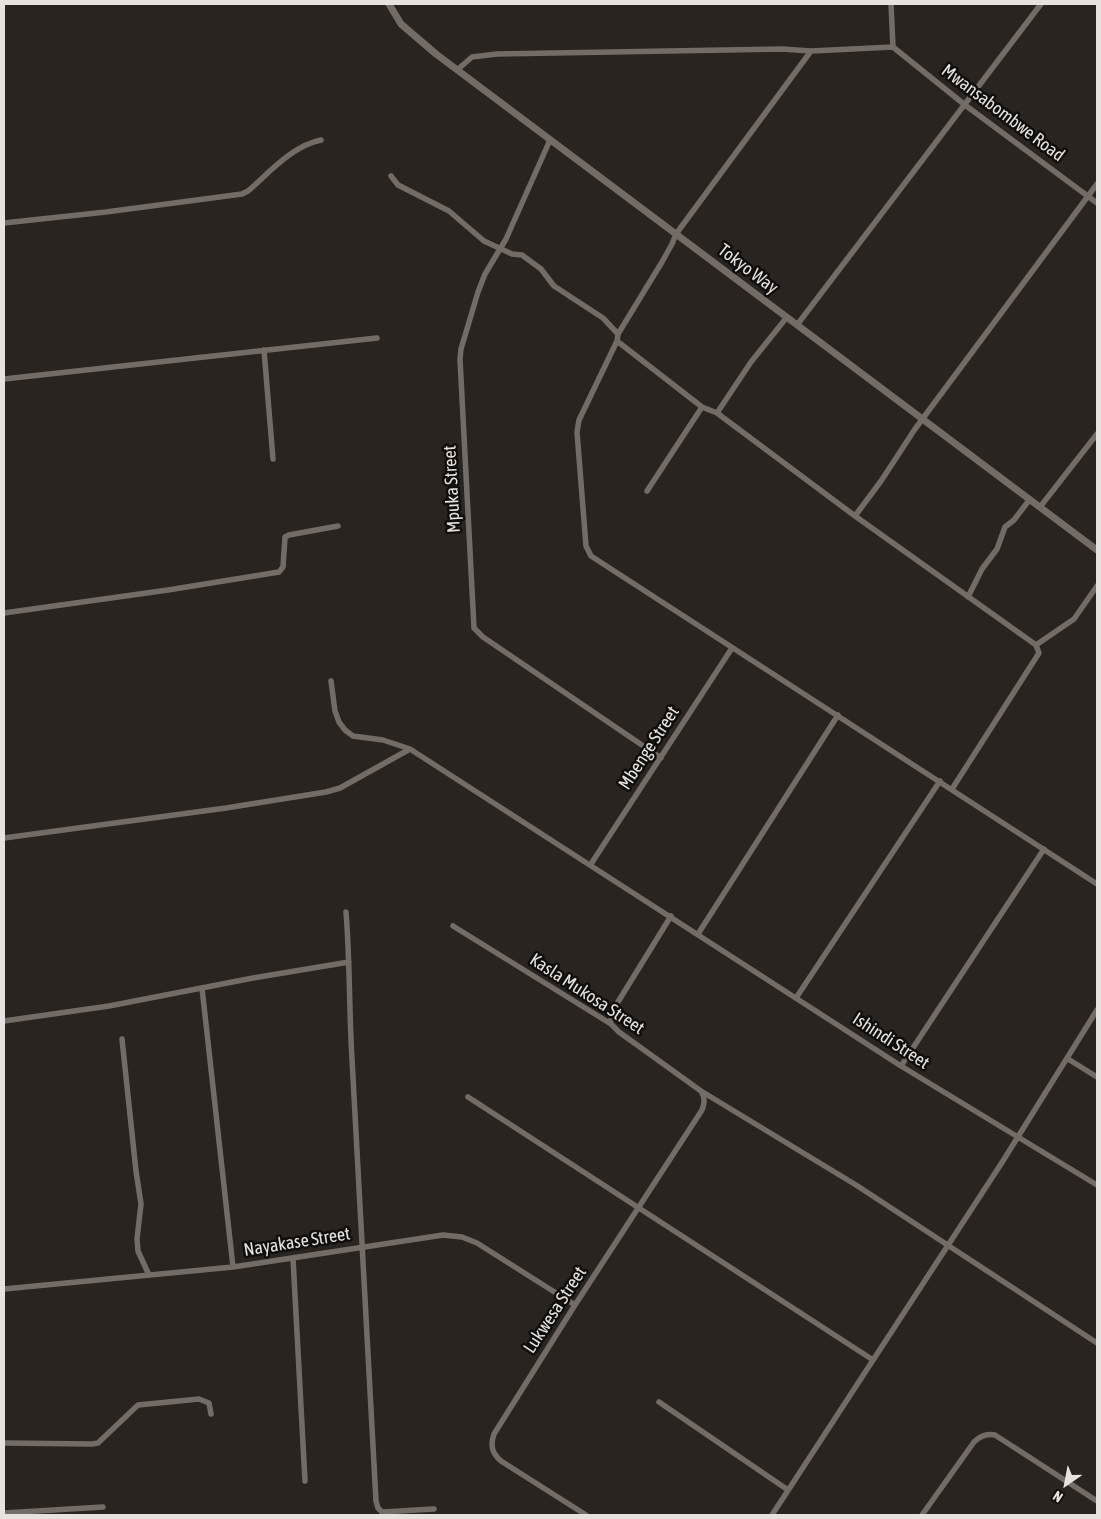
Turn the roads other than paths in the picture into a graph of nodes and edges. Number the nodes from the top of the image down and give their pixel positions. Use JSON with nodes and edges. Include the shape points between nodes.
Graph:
{"nodes":[{"id":1,"x":389,"y":4,"type":"edge"},
{"id":2,"x":891,"y":4,"type":"edge"},
{"id":3,"x":1041,"y":4,"type":"edge"},
{"id":4,"x":893,"y":47,"type":"junction"},
{"id":5,"x":811,"y":51,"type":"junction"},
{"id":6,"x":456,"y":70,"type":"junction"},
{"id":7,"x":965,"y":105,"type":"junction"},
{"id":8,"x":321,"y":140,"type":"dead end"},
{"id":9,"x":550,"y":140,"type":"junction"},
{"id":10,"x":391,"y":176,"type":"dead end"},
{"id":11,"x":1097,"y":184,"type":"edge"},
{"id":12,"x":1088,"y":196,"type":"junction"},
{"id":13,"x":1097,"y":203,"type":"edge"},
{"id":14,"x":4,"y":223,"type":"edge"},
{"id":15,"x":676,"y":234,"type":"junction"},
{"id":16,"x":501,"y":248,"type":"junction"},
{"id":17,"x":787,"y":317,"type":"junction"},
{"id":18,"x":797,"y":325,"type":"junction"},
{"id":19,"x":618,"y":337,"type":"junction"},
{"id":20,"x":377,"y":338,"type":"dead end"},
{"id":21,"x":264,"y":350,"type":"junction"},
{"id":22,"x":4,"y":379,"type":"edge"},
{"id":23,"x":702,"y":407,"type":"junction"},
{"id":24,"x":717,"y":413,"type":"junction"},
{"id":25,"x":923,"y":418,"type":"junction"},
{"id":26,"x":1097,"y":434,"type":"edge"},
{"id":27,"x":272,"y":459,"type":"dead end"},
{"id":28,"x":648,"y":491,"type":"dead end"},
{"id":29,"x":1030,"y":499,"type":"junction"},
{"id":30,"x":1040,"y":507,"type":"junction"},
{"id":31,"x":855,"y":516,"type":"junction"},
{"id":32,"x":338,"y":526,"type":"dead end"},
{"id":33,"x":1097,"y":550,"type":"edge"},
{"id":34,"x":1097,"y":586,"type":"edge"},
{"id":35,"x":968,"y":597,"type":"junction"},
{"id":36,"x":4,"y":613,"type":"edge"},
{"id":37,"x":1036,"y":645,"type":"junction"},
{"id":38,"x":732,"y":648,"type":"junction"},
{"id":39,"x":331,"y":681,"type":"dead end"},
{"id":40,"x":838,"y":715,"type":"junction"},
{"id":41,"x":410,"y":749,"type":"junction"},
{"id":42,"x":661,"y":758,"type":"junction"},
{"id":43,"x":940,"y":781,"type":"junction"},
{"id":44,"x":952,"y":789,"type":"junction"},
{"id":45,"x":4,"y":838,"type":"edge"},
{"id":46,"x":1044,"y":849,"type":"junction"},
{"id":47,"x":591,"y":864,"type":"junction"},
{"id":48,"x":1097,"y":884,"type":"edge"},
{"id":49,"x":346,"y":912,"type":"dead end"},
{"id":50,"x":671,"y":916,"type":"junction"},
{"id":51,"x":453,"y":926,"type":"dead end"},
{"id":52,"x":698,"y":934,"type":"junction"},
{"id":53,"x":349,"y":962,"type":"junction"},
{"id":54,"x":202,"y":988,"type":"junction"},
{"id":55,"x":796,"y":998,"type":"junction"},
{"id":56,"x":1097,"y":1010,"type":"edge"},
{"id":57,"x":4,"y":1021,"type":"edge"},
{"id":58,"x":611,"y":1024,"type":"junction"},
{"id":59,"x":122,"y":1039,"type":"dead end"},
{"id":60,"x":1068,"y":1059,"type":"junction"},
{"id":61,"x":901,"y":1066,"type":"junction"},
{"id":62,"x":1097,"y":1077,"type":"edge"},
{"id":63,"x":701,"y":1091,"type":"junction"},
{"id":64,"x":468,"y":1097,"type":"dead end"},
{"id":65,"x":1018,"y":1137,"type":"junction"},
{"id":66,"x":1097,"y":1185,"type":"edge"},
{"id":67,"x":639,"y":1208,"type":"junction"},
{"id":68,"x":947,"y":1246,"type":"junction"},
{"id":69,"x":362,"y":1247,"type":"junction"},
{"id":70,"x":293,"y":1258,"type":"junction"},
{"id":71,"x":234,"y":1267,"type":"junction"},
{"id":72,"x":149,"y":1275,"type":"junction"},
{"id":73,"x":4,"y":1289,"type":"edge"},
{"id":74,"x":575,"y":1305,"type":"junction"},
{"id":75,"x":1097,"y":1343,"type":"edge"},
{"id":76,"x":873,"y":1360,"type":"junction"},
{"id":77,"x":658,"y":1402,"type":"dead end"},
{"id":78,"x":211,"y":1414,"type":"dead end"},
{"id":79,"x":4,"y":1442,"type":"edge"},
{"id":80,"x":305,"y":1481,"type":"dead end"},
{"id":81,"x":788,"y":1490,"type":"junction"},
{"id":82,"x":1097,"y":1500,"type":"edge"},
{"id":83,"x":103,"y":1507,"type":"dead end"},
{"id":84,"x":434,"y":1509,"type":"dead end"},
{"id":85,"x":4,"y":1514,"type":"edge"},
{"id":86,"x":586,"y":1515,"type":"edge"},
{"id":87,"x":772,"y":1515,"type":"edge"},
{"id":88,"x":922,"y":1515,"type":"edge"}],
"edges":[{"from":1,"to":6,"type":"street","name":"Tokyo Way","via":[[401,24]]},
{"from":2,"to":4,"type":"street"},
{"from":3,"to":7,"type":"street"},
{"from":4,"to":5,"type":"street"},
{"from":4,"to":7,"type":"street","name":"Mwansabombwe Road"},
{"from":5,"to":6,"type":"street","via":[[497,54],[472,57]]},
{"from":5,"to":15,"type":"street"},
{"from":6,"to":9,"type":"street","name":"Tokyo Way"},
{"from":7,"to":12,"type":"street","name":"Mwansabombwe Road"},
{"from":7,"to":18,"type":"street"},
{"from":8,"to":14,"type":"street","via":[[292,152],[242,194]]},
{"from":9,"to":15,"type":"street","name":"Tokyo Way"},
{"from":9,"to":16,"type":"street","name":"Mpuka Street"},
{"from":10,"to":16,"type":"street","via":[[398,184],[450,211],[478,237]]},
{"from":11,"to":12,"type":"street"},
{"from":12,"to":13,"type":"street","name":"Mwansabombwe Road"},
{"from":12,"to":25,"type":"street"},
{"from":15,"to":17,"type":"street","name":"Tokyo Way"},
{"from":15,"to":19,"type":"street"},
{"from":16,"to":19,"type":"street","via":[[522,255],[541,269],[554,286],[603,318]]},
{"from":16,"to":42,"type":"street","name":"Mpuka Street","via":[[478,292],[460,359],[474,628]]},
{"from":17,"to":18,"type":"street","name":"Tokyo Way"},
{"from":17,"to":24,"type":"street","via":[[751,362]]},
{"from":18,"to":25,"type":"street","name":"Tokyo Way"},
{"from":19,"to":23,"type":"street"},
{"from":19,"to":38,"type":"street","via":[[578,426],[587,550],[591,556]]},
{"from":20,"to":21,"type":"street"},
{"from":21,"to":22,"type":"street"},
{"from":21,"to":27,"type":"street"},
{"from":23,"to":24,"type":"street"},
{"from":23,"to":28,"type":"street"},
{"from":24,"to":31,"type":"street"},
{"from":25,"to":29,"type":"street","name":"Tokyo Way"},
{"from":25,"to":31,"type":"street"},
{"from":26,"to":30,"type":"street"},
{"from":29,"to":30,"type":"street","name":"Tokyo Way"},
{"from":29,"to":35,"type":"street","via":[[1005,527],[997,549]]},
{"from":30,"to":33,"type":"street","name":"Tokyo Way"},
{"from":31,"to":35,"type":"street"},
{"from":32,"to":36,"type":"street","via":[[285,537],[283,567],[279,572]]},
{"from":34,"to":37,"type":"street","via":[[1074,619]]},
{"from":35,"to":37,"type":"street"},
{"from":37,"to":44,"type":"street","via":[[1039,653]]},
{"from":38,"to":40,"type":"street"},
{"from":38,"to":42,"type":"street","name":"Mbenge Street"},
{"from":39,"to":41,"type":"street","name":"Ishindi Street","via":[[335,712],[344,730],[353,736],[382,740]]},
{"from":40,"to":43,"type":"street"},
{"from":40,"to":52,"type":"street"},
{"from":41,"to":45,"type":"street","via":[[340,788],[326,792]]},
{"from":41,"to":47,"type":"street","name":"Ishindi Street"},
{"from":42,"to":47,"type":"street","name":"Mbenge Street"},
{"from":43,"to":44,"type":"street"},
{"from":43,"to":55,"type":"street"},
{"from":44,"to":46,"type":"street"},
{"from":46,"to":48,"type":"street"},
{"from":46,"to":61,"type":"street"},
{"from":47,"to":50,"type":"street","name":"Ishindi Street"},
{"from":49,"to":53,"type":"street"},
{"from":50,"to":52,"type":"street","name":"Ishindi Street"},
{"from":50,"to":58,"type":"street","via":[[613,1010]]},
{"from":51,"to":58,"type":"street","name":"Kasla Mukosa Street"},
{"from":52,"to":55,"type":"street","name":"Ishindi Street"},
{"from":53,"to":54,"type":"street"},
{"from":53,"to":69,"type":"street"},
{"from":54,"to":57,"type":"street"},
{"from":54,"to":71,"type":"street"},
{"from":55,"to":61,"type":"street","name":"Ishindi Street"},
{"from":56,"to":60,"type":"street"},
{"from":58,"to":63,"type":"street","name":"Kasla Mukosa Street"},
{"from":59,"to":72,"type":"street","via":[[141,1204],[138,1251]]},
{"from":60,"to":62,"type":"street"},
{"from":60,"to":65,"type":"street"},
{"from":61,"to":65,"type":"street","name":"Ishindi Street"},
{"from":63,"to":67,"type":"street","name":"Lukwesa Street","via":[[705,1102],[702,1110]]},
{"from":63,"to":68,"type":"street","name":"Kasla Mukosa Street","via":[[856,1184]]},
{"from":64,"to":67,"type":"street"},
{"from":65,"to":66,"type":"street","name":"Ishindi Street"},
{"from":65,"to":68,"type":"street"},
{"from":67,"to":74,"type":"street","name":"Lukwesa Street"},
{"from":67,"to":76,"type":"street"},
{"from":68,"to":75,"type":"street","name":"Kasla Mukosa Street"},
{"from":68,"to":76,"type":"street"},
{"from":69,"to":70,"type":"street","name":"Nayakase Street"},
{"from":69,"to":74,"type":"street","name":"Nayakase Street","via":[[443,1236],[469,1239]]},
{"from":69,"to":84,"type":"street","via":[[376,1501],[382,1512]]},
{"from":70,"to":71,"type":"street","name":"Nayakase Street"},
{"from":70,"to":80,"type":"street"},
{"from":71,"to":72,"type":"street","name":"Nayakase Street"},
{"from":72,"to":73,"type":"street","name":"Nayakase Street"},
{"from":74,"to":86,"type":"street","name":"Lukwesa Street","via":[[491,1442],[496,1457],[501,1461]]},
{"from":76,"to":81,"type":"street"},
{"from":77,"to":81,"type":"street"},
{"from":78,"to":79,"type":"street","via":[[209,1403],[200,1399],[144,1404],[134,1408],[98,1443]]},
{"from":81,"to":87,"type":"street"},
{"from":82,"to":88,"type":"street","via":[[990,1434],[974,1442]]},
{"from":83,"to":85,"type":"street"}]}
